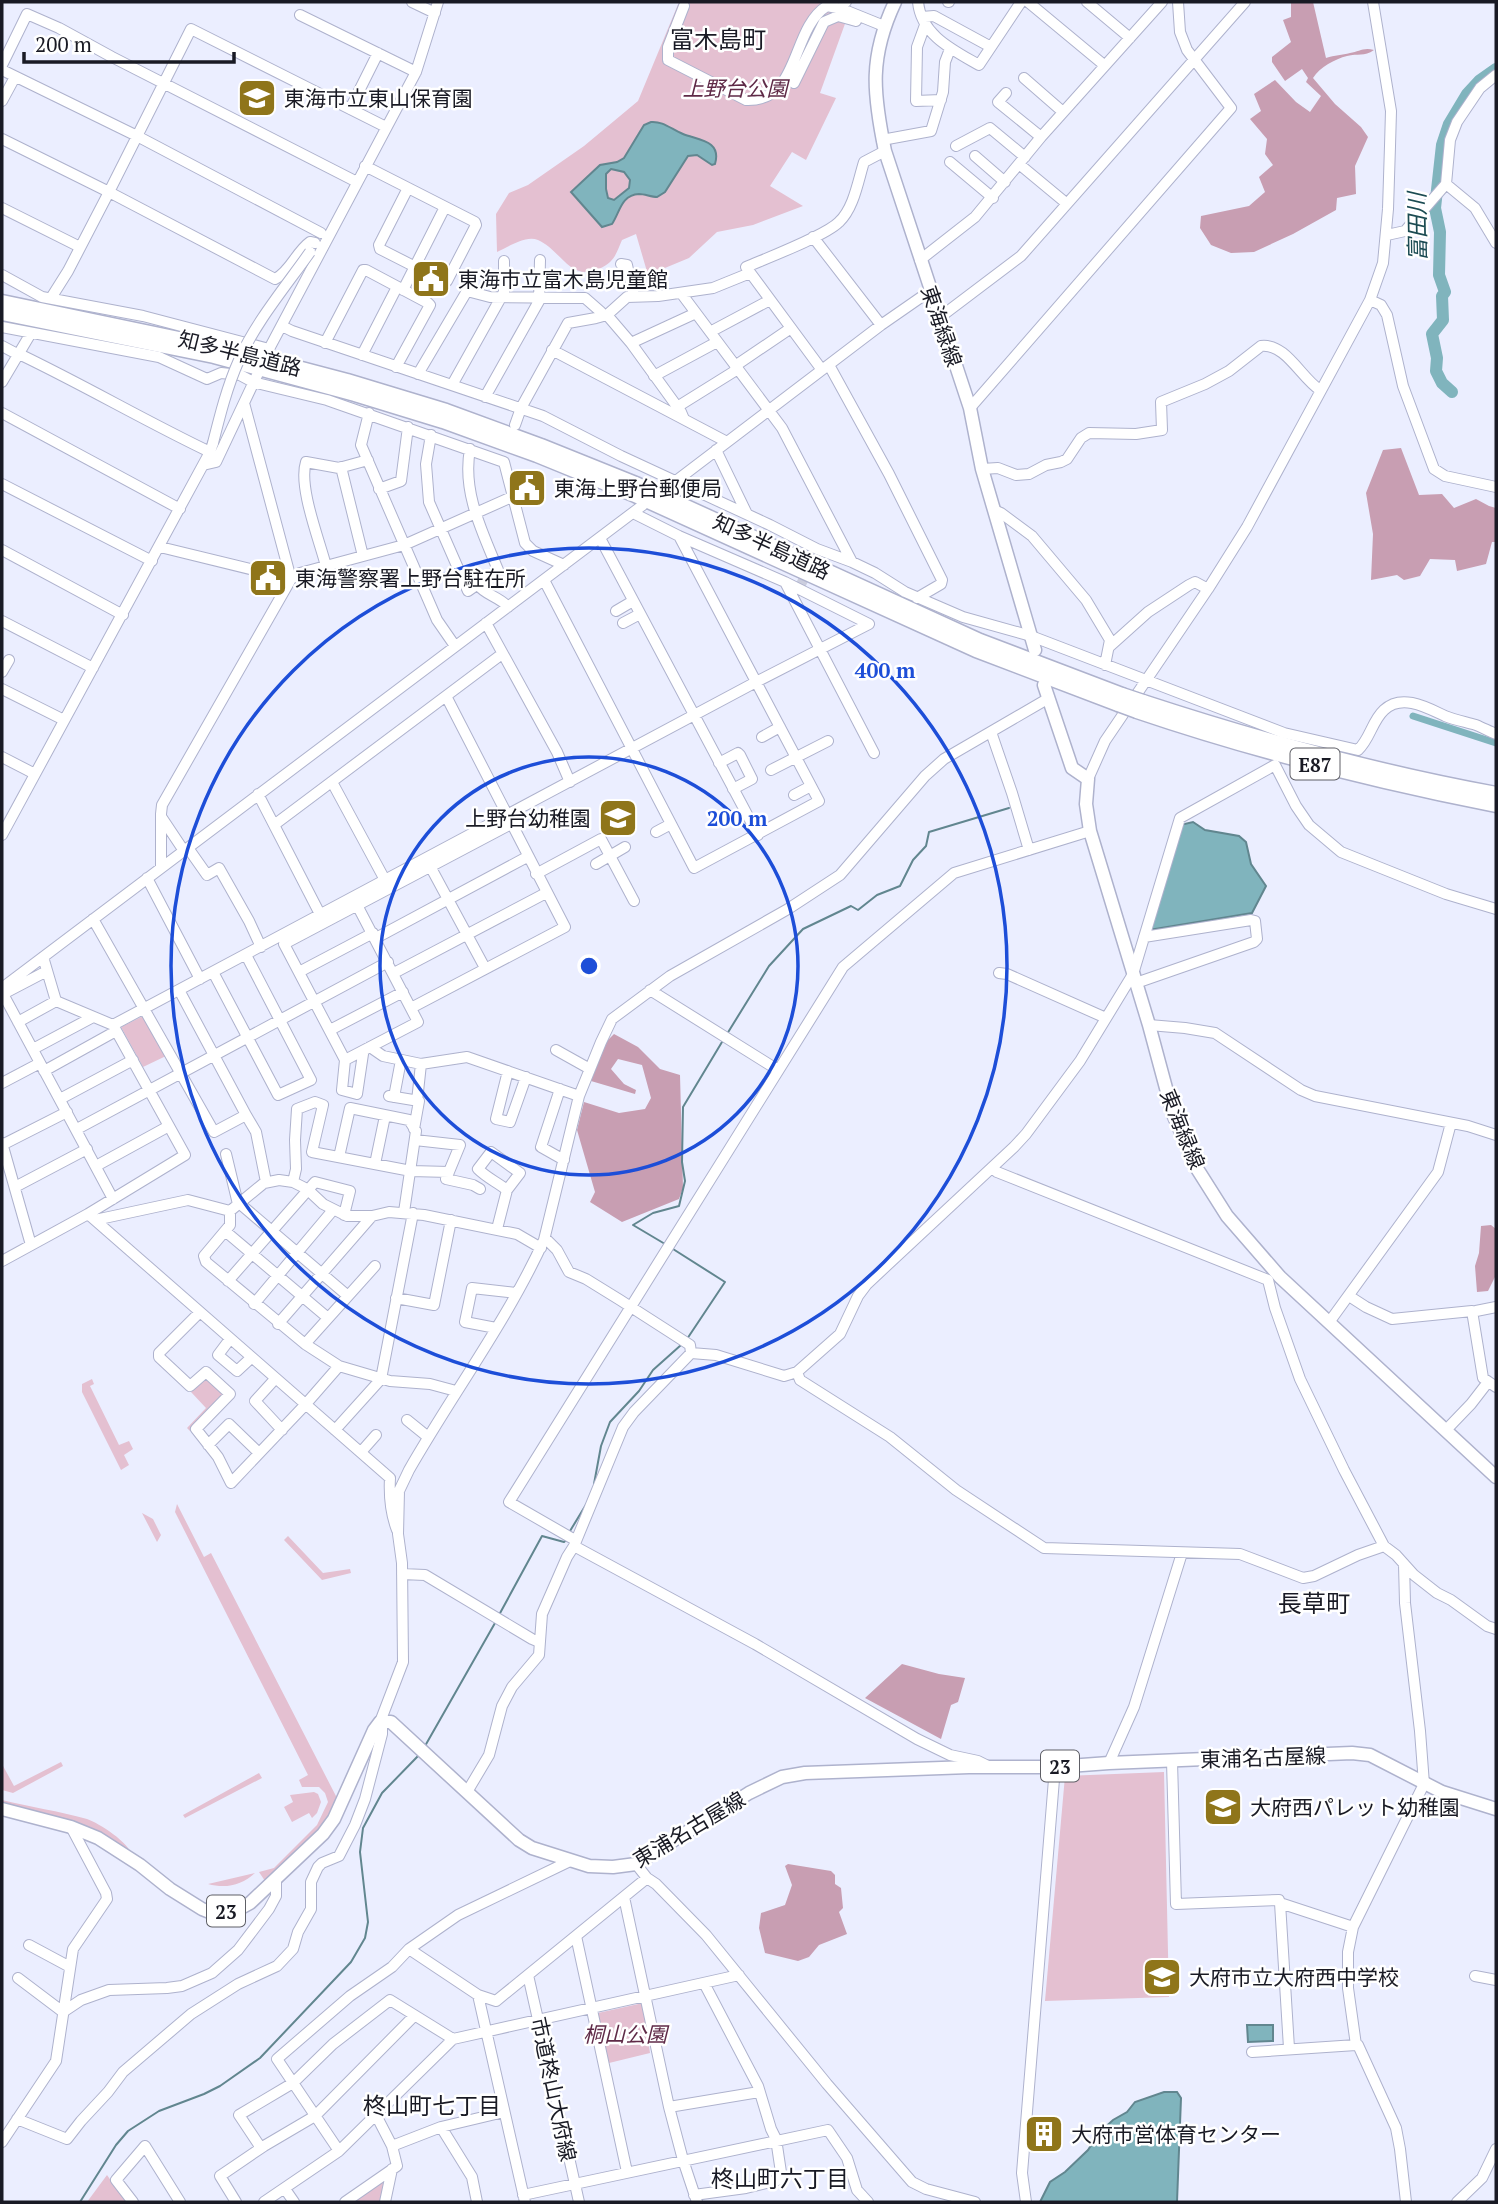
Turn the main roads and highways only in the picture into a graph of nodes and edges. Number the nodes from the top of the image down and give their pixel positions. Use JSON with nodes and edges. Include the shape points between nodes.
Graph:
{"nodes":[{"id":1,"x":895,"y":2,"type":"edge"},
{"id":2,"x":2,"y":302,"type":"edge"},
{"id":3,"x":2,"y":313,"type":"edge"},
{"id":4,"x":1035,"y":650,"type":"dead end"},
{"id":5,"x":1044,"y":685,"type":"dead end"},
{"id":6,"x":1120,"y":700,"type":"junction"},
{"id":7,"x":1140,"y":706,"type":"junction"},
{"id":8,"x":1496,"y":794,"type":"edge"},
{"id":9,"x":1496,"y":805,"type":"edge"},
{"id":10,"x":1496,"y":1477,"type":"edge"},
{"id":11,"x":2,"y":1809,"type":"edge"},
{"id":12,"x":1496,"y":1809,"type":"edge"}],
"edges":[{"from":1,"to":4,"type":"main road","name":"東海緑線","via":[[875,64],[877,119],[970,408],[982,469]]},
{"from":2,"to":6,"type":"highway","name":"知多半島道路","number":"E87","via":[[222,348],[446,411],[638,485]]},
{"from":3,"to":6,"type":"highway","name":"知多半島道路","number":"E87","via":[[235,362],[455,425],[635,495],[976,650]]},
{"from":5,"to":10,"type":"main road","name":"東海緑線","via":[[1072,768],[1088,779],[1090,831],[1173,1114],[1196,1167],[1273,1276],[1330,1321]]},
{"from":6,"to":7,"type":"highway","name":"知多半島道路","number":"E87","bridge":true},
{"from":7,"to":8,"type":"highway","name":"知多半島道路","number":"E87","via":[[1395,774]]},
{"from":7,"to":9,"type":"highway","name":"知多半島道路","number":"E87","via":[[1296,759]]},
{"from":11,"to":12,"type":"main road","name":"東浦名古屋線","number":"23","via":[[98,1838],[212,1913],[250,1903],[323,1834],[379,1723],[391,1722],[519,1840],[589,1866],[636,1864],[749,1793],[782,1777],[805,1773],[1352,1754],[1370,1755],[1423,1784]]}]}
